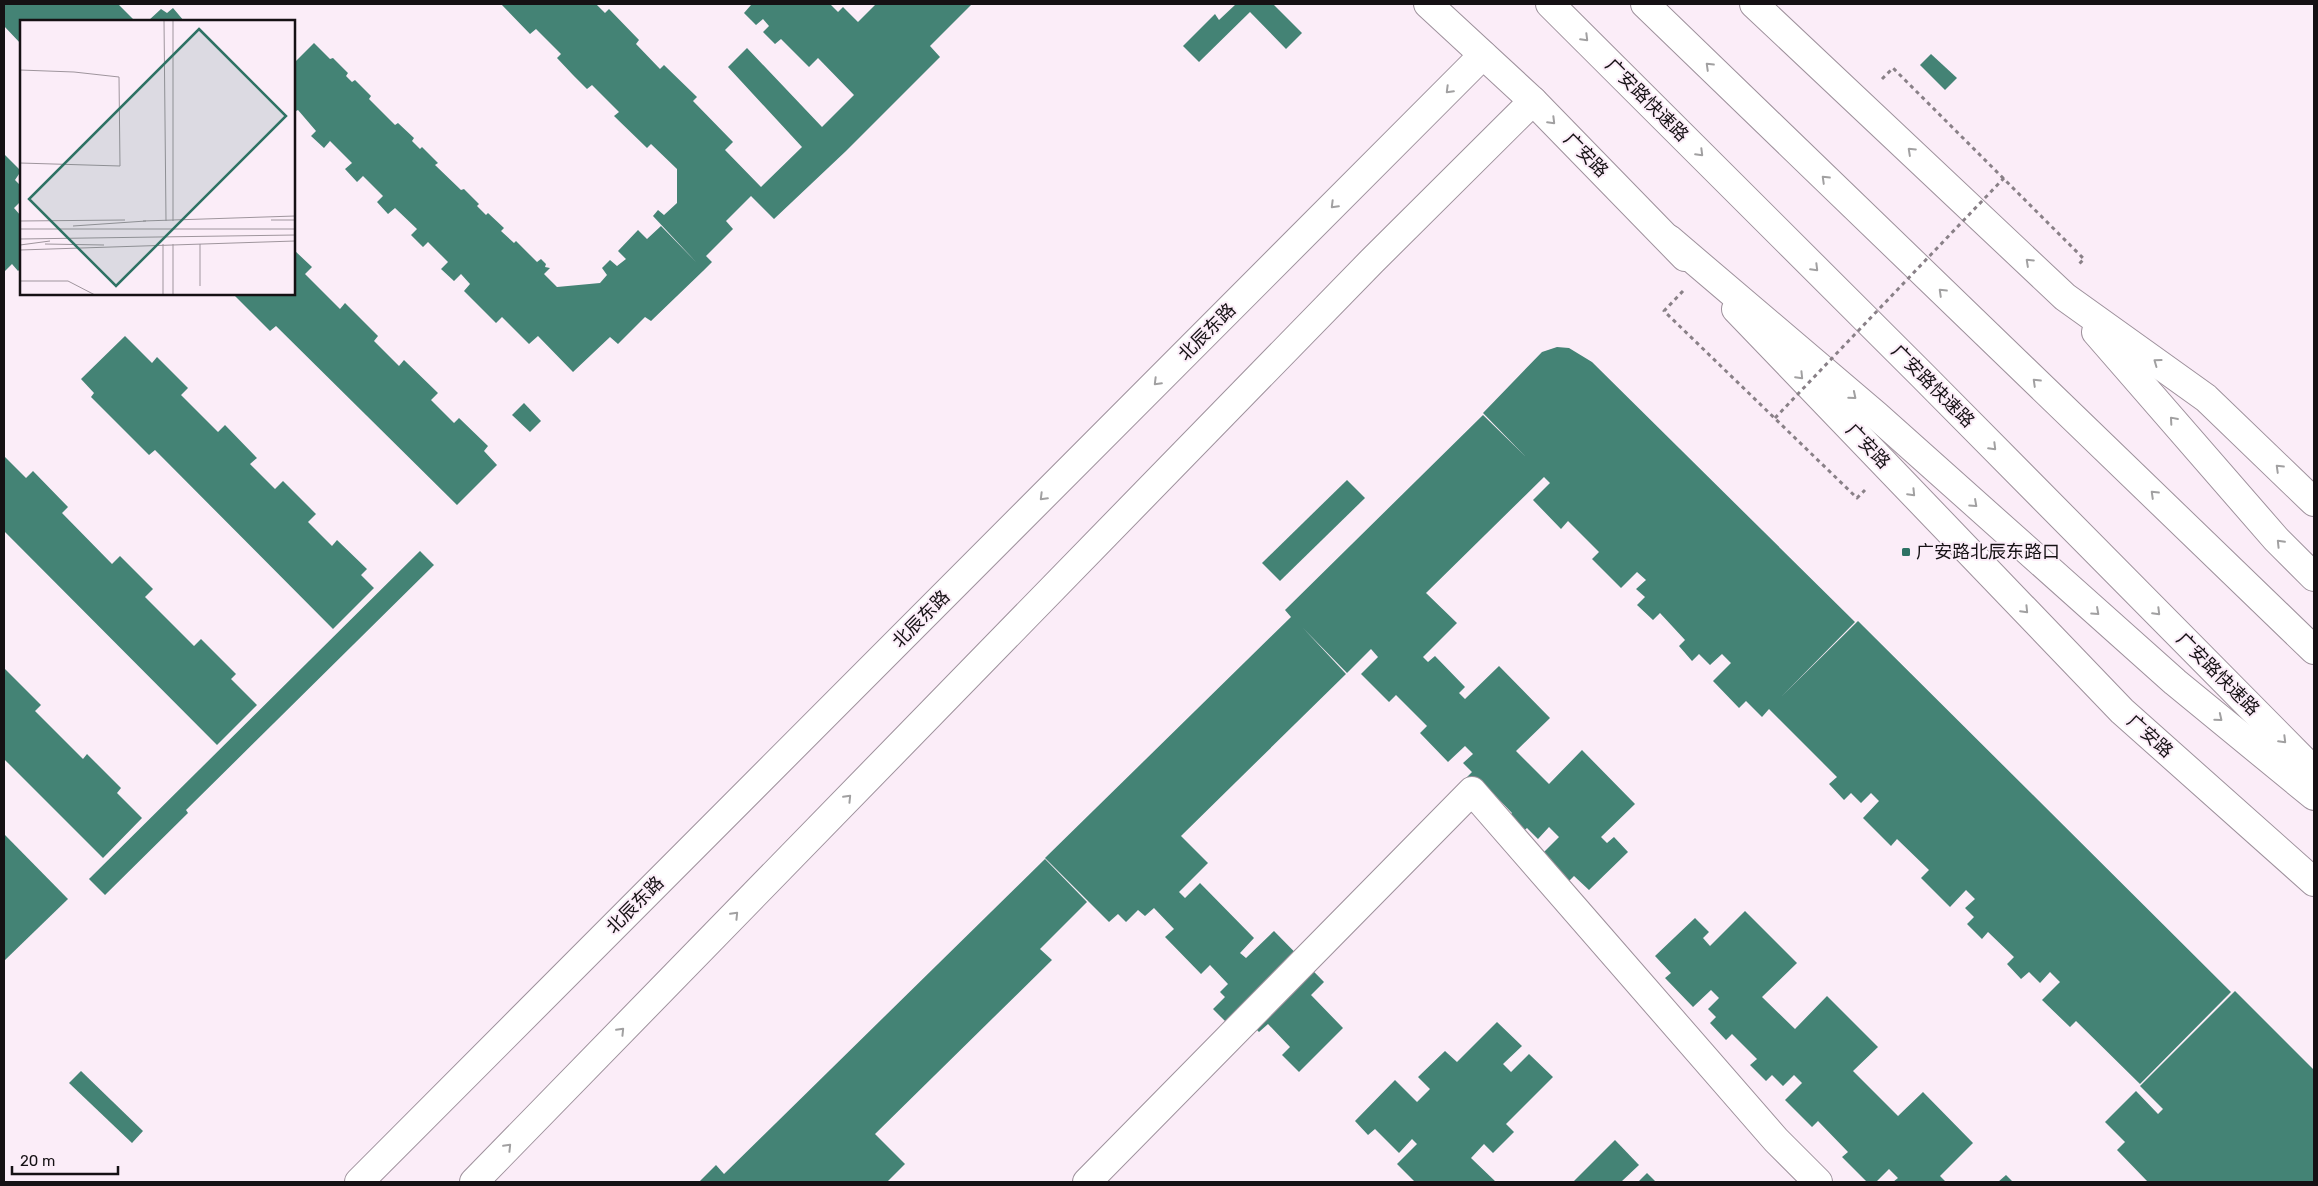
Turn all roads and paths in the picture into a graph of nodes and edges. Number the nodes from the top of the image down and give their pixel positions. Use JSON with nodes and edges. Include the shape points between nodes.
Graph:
{"nodes":[{"id":1,"x":1428,"y":4,"type":"edge"},
{"id":2,"x":1550,"y":4,"type":"edge"},
{"id":3,"x":1645,"y":4,"type":"edge"},
{"id":4,"x":1754,"y":4,"type":"edge"},
{"id":5,"x":1483,"y":55,"type":"junction"},
{"id":6,"x":1893,"y":68,"type":"dead end"},
{"id":7,"x":1533,"y":101,"type":"junction"},
{"id":8,"x":2004,"y":178,"type":"junction"},
{"id":9,"x":1669,"y":239,"type":"junction"},
{"id":10,"x":2084,"y":259,"type":"dead end"},
{"id":11,"x":2065,"y":297,"type":"junction"},
{"id":12,"x":1664,"y":311,"type":"dead end"},
{"id":13,"x":1775,"y":418,"type":"junction"},
{"id":14,"x":1857,"y":498,"type":"dead end"},
{"id":15,"x":2314,"y":502,"type":"edge"},
{"id":16,"x":2182,"y":522,"type":"junction"},
{"id":17,"x":2314,"y":577,"type":"edge"},
{"id":18,"x":2314,"y":629,"type":"edge"},
{"id":19,"x":2314,"y":650,"type":"edge"},
{"id":20,"x":2314,"y":772,"type":"edge"},
{"id":21,"x":2314,"y":796,"type":"edge"},
{"id":22,"x":2314,"y":882,"type":"edge"},
{"id":23,"x":358,"y":1182,"type":"edge"},
{"id":24,"x":474,"y":1182,"type":"edge"},
{"id":25,"x":1087,"y":1182,"type":"edge"},
{"id":26,"x":1818,"y":1182,"type":"edge"}],
"edges":[{"from":1,"to":5,"type":"main road","name":"广安路"},
{"from":2,"to":20,"type":"main road","name":"广安路快速路","one_way":true},
{"from":16,"to":3,"type":"main road","one_way":true},
{"from":11,"to":4,"type":"main road","one_way":true},
{"from":5,"to":7,"type":"main road","name":"广安路"},
{"from":5,"to":23,"type":"main road","name":"北辰东路","one_way":true},
{"from":6,"to":8,"type":"path"},
{"from":7,"to":9,"type":"main road","name":"广安路","one_way":true},
{"from":24,"to":7,"type":"main road","one_way":true,"via":[[1365,268]]},
{"from":8,"to":10,"type":"path"},
{"from":8,"to":13,"type":"path","bridge":true},
{"from":9,"to":21,"type":"main road","one_way":true,"via":[[1877,416],[2175,682]]},
{"from":9,"to":22,"type":"main road","name":"广安路","one_way":true,"via":[[2122,711]]},
{"from":15,"to":11,"type":"main road","one_way":true,"via":[[2206,398]]},
{"from":17,"to":11,"type":"main road","one_way":true,"via":[[2276,539]]},
{"from":12,"to":13,"type":"path"},
{"from":13,"to":14,"type":"path"},
{"from":16,"to":18,"type":"main road"},
{"from":16,"to":19,"type":"main road"},
{"from":25,"to":26,"type":"main road","via":[[1472,791],[1776,1140]]}]}
